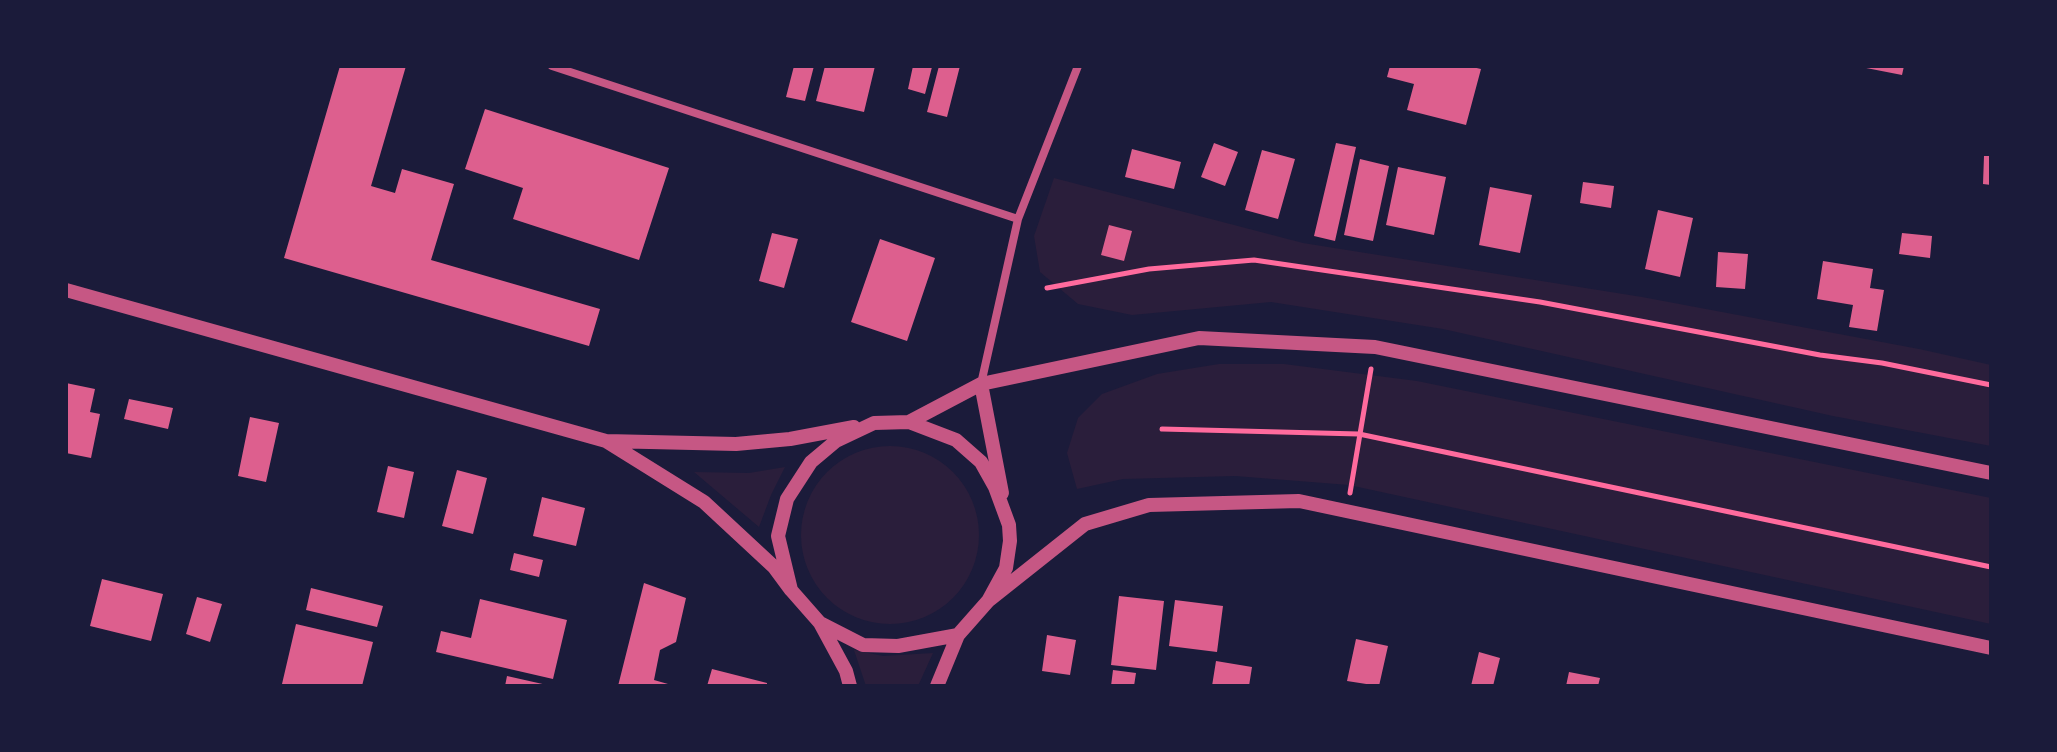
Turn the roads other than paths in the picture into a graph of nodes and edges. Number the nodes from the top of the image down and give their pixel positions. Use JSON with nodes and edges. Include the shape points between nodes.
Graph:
{"nodes":[{"id":1,"x":552,"y":66,"type":"edge"},
{"id":2,"x":1078,"y":66,"type":"edge"},
{"id":3,"x":1018,"y":219,"type":"junction"},
{"id":4,"x":66,"y":290,"type":"edge"},
{"id":5,"x":981,"y":384,"type":"junction"},
{"id":6,"x":909,"y":422,"type":"junction"},
{"id":7,"x":874,"y":423,"type":"junction"},
{"id":8,"x":606,"y":441,"type":"junction"},
{"id":9,"x":1991,"y":473,"type":"edge"},
{"id":10,"x":1009,"y":525,"type":"junction"},
{"id":11,"x":791,"y":590,"type":"junction"},
{"id":12,"x":988,"y":601,"type":"junction"},
{"id":13,"x":820,"y":623,"type":"junction"},
{"id":14,"x":958,"y":635,"type":"junction"},
{"id":15,"x":1991,"y":648,"type":"edge"},
{"id":16,"x":850,"y":686,"type":"edge"},
{"id":17,"x":937,"y":686,"type":"edge"}],
"edges":[{"from":1,"to":3,"type":"street"},
{"from":2,"to":3,"type":"street"},
{"from":3,"to":5,"type":"street"},
{"from":4,"to":8,"type":"street"},
{"from":5,"to":6,"type":"street"},
{"from":5,"to":9,"type":"street","via":[[1199,338],[1375,347]]},
{"from":5,"to":10,"type":"street"},
{"from":6,"to":7,"type":"street"},
{"from":6,"to":10,"type":"street","via":[[956,440],[981,462]]},
{"from":7,"to":8,"type":"street","via":[[736,444]]},
{"from":7,"to":11,"type":"street","via":[[836,441],[811,462],[787,499],[778,536]]},
{"from":8,"to":11,"type":"street","via":[[704,502],[774,567]]},
{"from":10,"to":12,"type":"street","via":[[1006,568]]},
{"from":11,"to":13,"type":"street"},
{"from":12,"to":14,"type":"street"},
{"from":12,"to":15,"type":"street","via":[[1085,524],[1149,505],[1299,501]]},
{"from":13,"to":14,"type":"street","via":[[863,645],[898,646]]},
{"from":13,"to":16,"type":"street"},
{"from":14,"to":17,"type":"street"}]}
